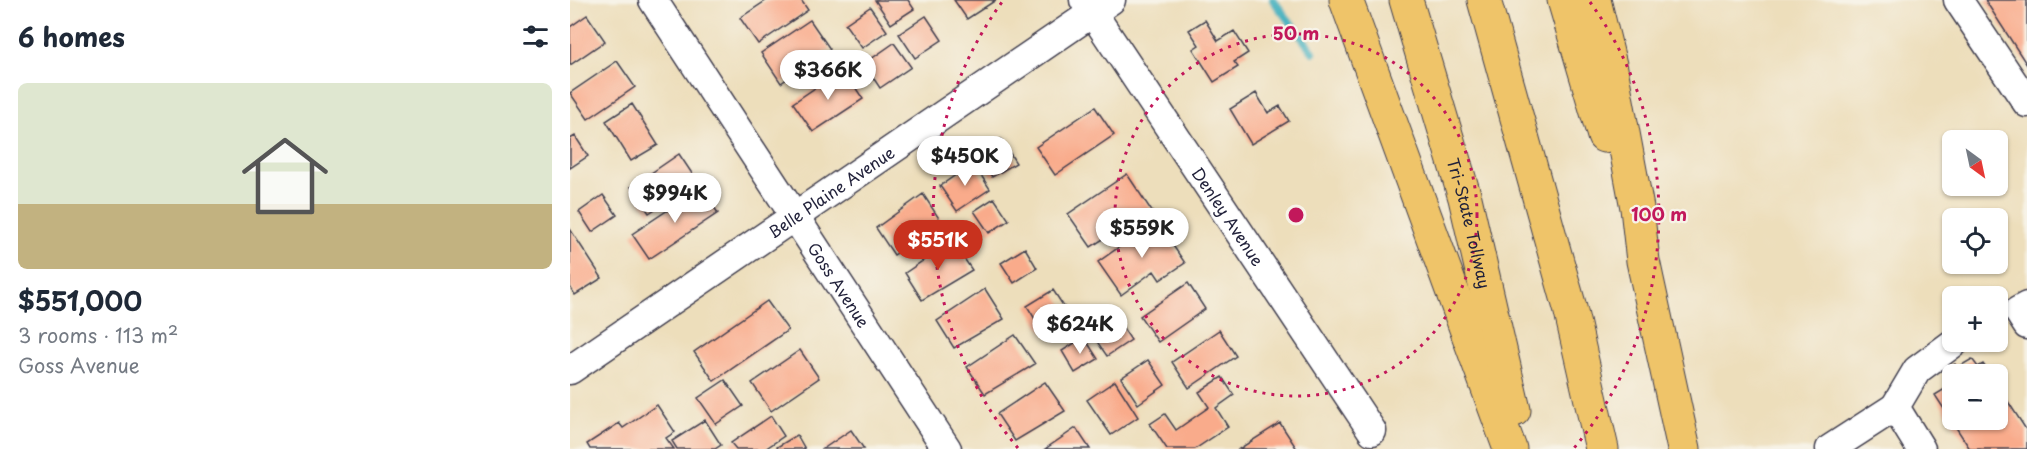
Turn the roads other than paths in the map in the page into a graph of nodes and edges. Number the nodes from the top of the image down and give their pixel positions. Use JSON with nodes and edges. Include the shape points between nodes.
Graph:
{"nodes":[{"id":1,"x":653,"y":0,"type":"edge"},
{"id":2,"x":1346,"y":0,"type":"edge"},
{"id":3,"x":1406,"y":0,"type":"edge"},
{"id":4,"x":1484,"y":0,"type":"edge"},
{"id":5,"x":1564,"y":0,"type":"edge"},
{"id":6,"x":1594,"y":0,"type":"edge"},
{"id":7,"x":1958,"y":0,"type":"edge"},
{"id":8,"x":1096,"y":4,"type":"edge"},
{"id":9,"x":2027,"y":102,"type":"edge"},
{"id":10,"x":796,"y":215,"type":"junction"},
{"id":11,"x":1643,"y":261,"type":"junction"},
{"id":12,"x":1942,"y":352,"type":"edge"},
{"id":13,"x":570,"y":370,"type":"edge"},
{"id":14,"x":1895,"y":407,"type":"junction"},
{"id":15,"x":1372,"y":431,"type":"dead end"},
{"id":16,"x":947,"y":449,"type":"edge"},
{"id":17,"x":1510,"y":449,"type":"edge"},
{"id":18,"x":1523,"y":449,"type":"edge"},
{"id":19,"x":1602,"y":449,"type":"edge"},
{"id":20,"x":1684,"y":449,"type":"edge"},
{"id":21,"x":1830,"y":449,"type":"edge"},
{"id":22,"x":1921,"y":449,"type":"edge"}],
"edges":[{"from":1,"to":10,"type":"street","name":"Goss Avenue"},
{"from":2,"to":17,"type":"highway"},
{"from":3,"to":18,"type":"highway","name":"Tri-State Tollway","via":[[1465,198]]},
{"from":4,"to":19,"type":"highway","via":[[1570,308]]},
{"from":5,"to":11,"type":"highway"},
{"from":6,"to":11,"type":"highway","via":[[1635,196]]},
{"from":7,"to":9,"type":"street"},
{"from":8,"to":10,"type":"street","name":"Belle Plaine Avenue"},
{"from":8,"to":15,"type":"street","name":"Denley Avenue"},
{"from":10,"to":13,"type":"street","name":"Belle Plaine Avenue"},
{"from":10,"to":16,"type":"street","name":"Goss Avenue"},
{"from":11,"to":20,"type":"highway"},
{"from":12,"to":14,"type":"street","via":[[1917,370]]},
{"from":14,"to":21,"type":"street"},
{"from":14,"to":22,"type":"street"}]}
